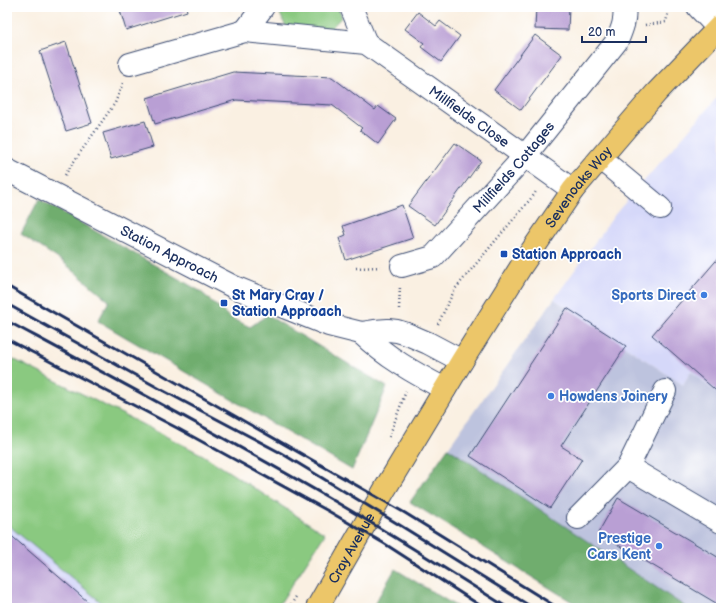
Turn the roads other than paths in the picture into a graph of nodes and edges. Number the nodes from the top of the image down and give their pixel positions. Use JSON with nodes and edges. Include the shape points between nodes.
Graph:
{"nodes":[{"id":1,"x":263,"y":7,"type":"edge"},
{"id":2,"x":351,"y":7,"type":"edge"},
{"id":3,"x":698,"y":7,"type":"edge"},
{"id":4,"x":624,"y":17,"type":"edge"},
{"id":5,"x":720,"y":28,"type":"edge"},
{"id":6,"x":245,"y":31,"type":"junction"},
{"id":7,"x":366,"y":43,"type":"junction"},
{"id":8,"x":130,"y":64,"type":"road end"},
{"id":9,"x":525,"y":156,"type":"junction"},
{"id":10,"x":601,"y":159,"type":"junction"},
{"id":11,"x":7,"y":170,"type":"edge"},
{"id":12,"x":572,"y":190,"type":"junction"},
{"id":13,"x":660,"y":208,"type":"dead end"},
{"id":14,"x":402,"y":266,"type":"road end"},
{"id":15,"x":361,"y":334,"type":"junction"},
{"id":16,"x":462,"y":361,"type":"junction"},
{"id":17,"x":445,"y":389,"type":"junction"},
{"id":18,"x":665,"y":391,"type":"dead end"},
{"id":19,"x":628,"y":467,"type":"junction"},
{"id":20,"x":385,"y":489,"type":"joint"},
{"id":21,"x":578,"y":518,"type":"dead end"},
{"id":22,"x":721,"y":522,"type":"edge"},
{"id":23,"x":317,"y":608,"type":"edge"}],
"edges":[{"from":1,"to":6,"type":"street"},
{"from":2,"to":7,"type":"street"},
{"from":3,"to":5,"type":"street"},
{"from":4,"to":9,"type":"street","name":"Millfields Cottages","via":[[617,41]]},
{"from":5,"to":10,"type":"main road","name":"Sevenoaks Way","via":[[656,94]]},
{"from":6,"to":7,"type":"street","name":"Millfields Close"},
{"from":6,"to":8,"type":"street","name":"Millfields Close"},
{"from":7,"to":9,"type":"street","name":"Millfields Close"},
{"from":9,"to":12,"type":"street","name":"Millfields Close"},
{"from":9,"to":14,"type":"street","name":"Millfields Cottages","via":[[433,257]]},
{"from":10,"to":12,"type":"main road","name":"Sevenoaks Way"},
{"from":10,"to":13,"type":"street"},
{"from":11,"to":15,"type":"street","name":"Station Approach","via":[[234,287],[329,325]]},
{"from":12,"to":16,"type":"main road","name":"Sevenoaks Way"},
{"from":15,"to":16,"type":"street","name":"Station Approach","via":[[397,331],[428,343]]},
{"from":15,"to":17,"type":"street","name":"Station Approach","via":[[382,353]]},
{"from":16,"to":17,"type":"main road","name":"Sevenoaks Way"},
{"from":17,"to":20,"type":"main road","name":"Sevenoaks Way"},
{"from":18,"to":19,"type":"street"},
{"from":19,"to":21,"type":"street"},
{"from":19,"to":22,"type":"street"},
{"from":20,"to":23,"type":"main road","name":"Cray Avenue"}]}
